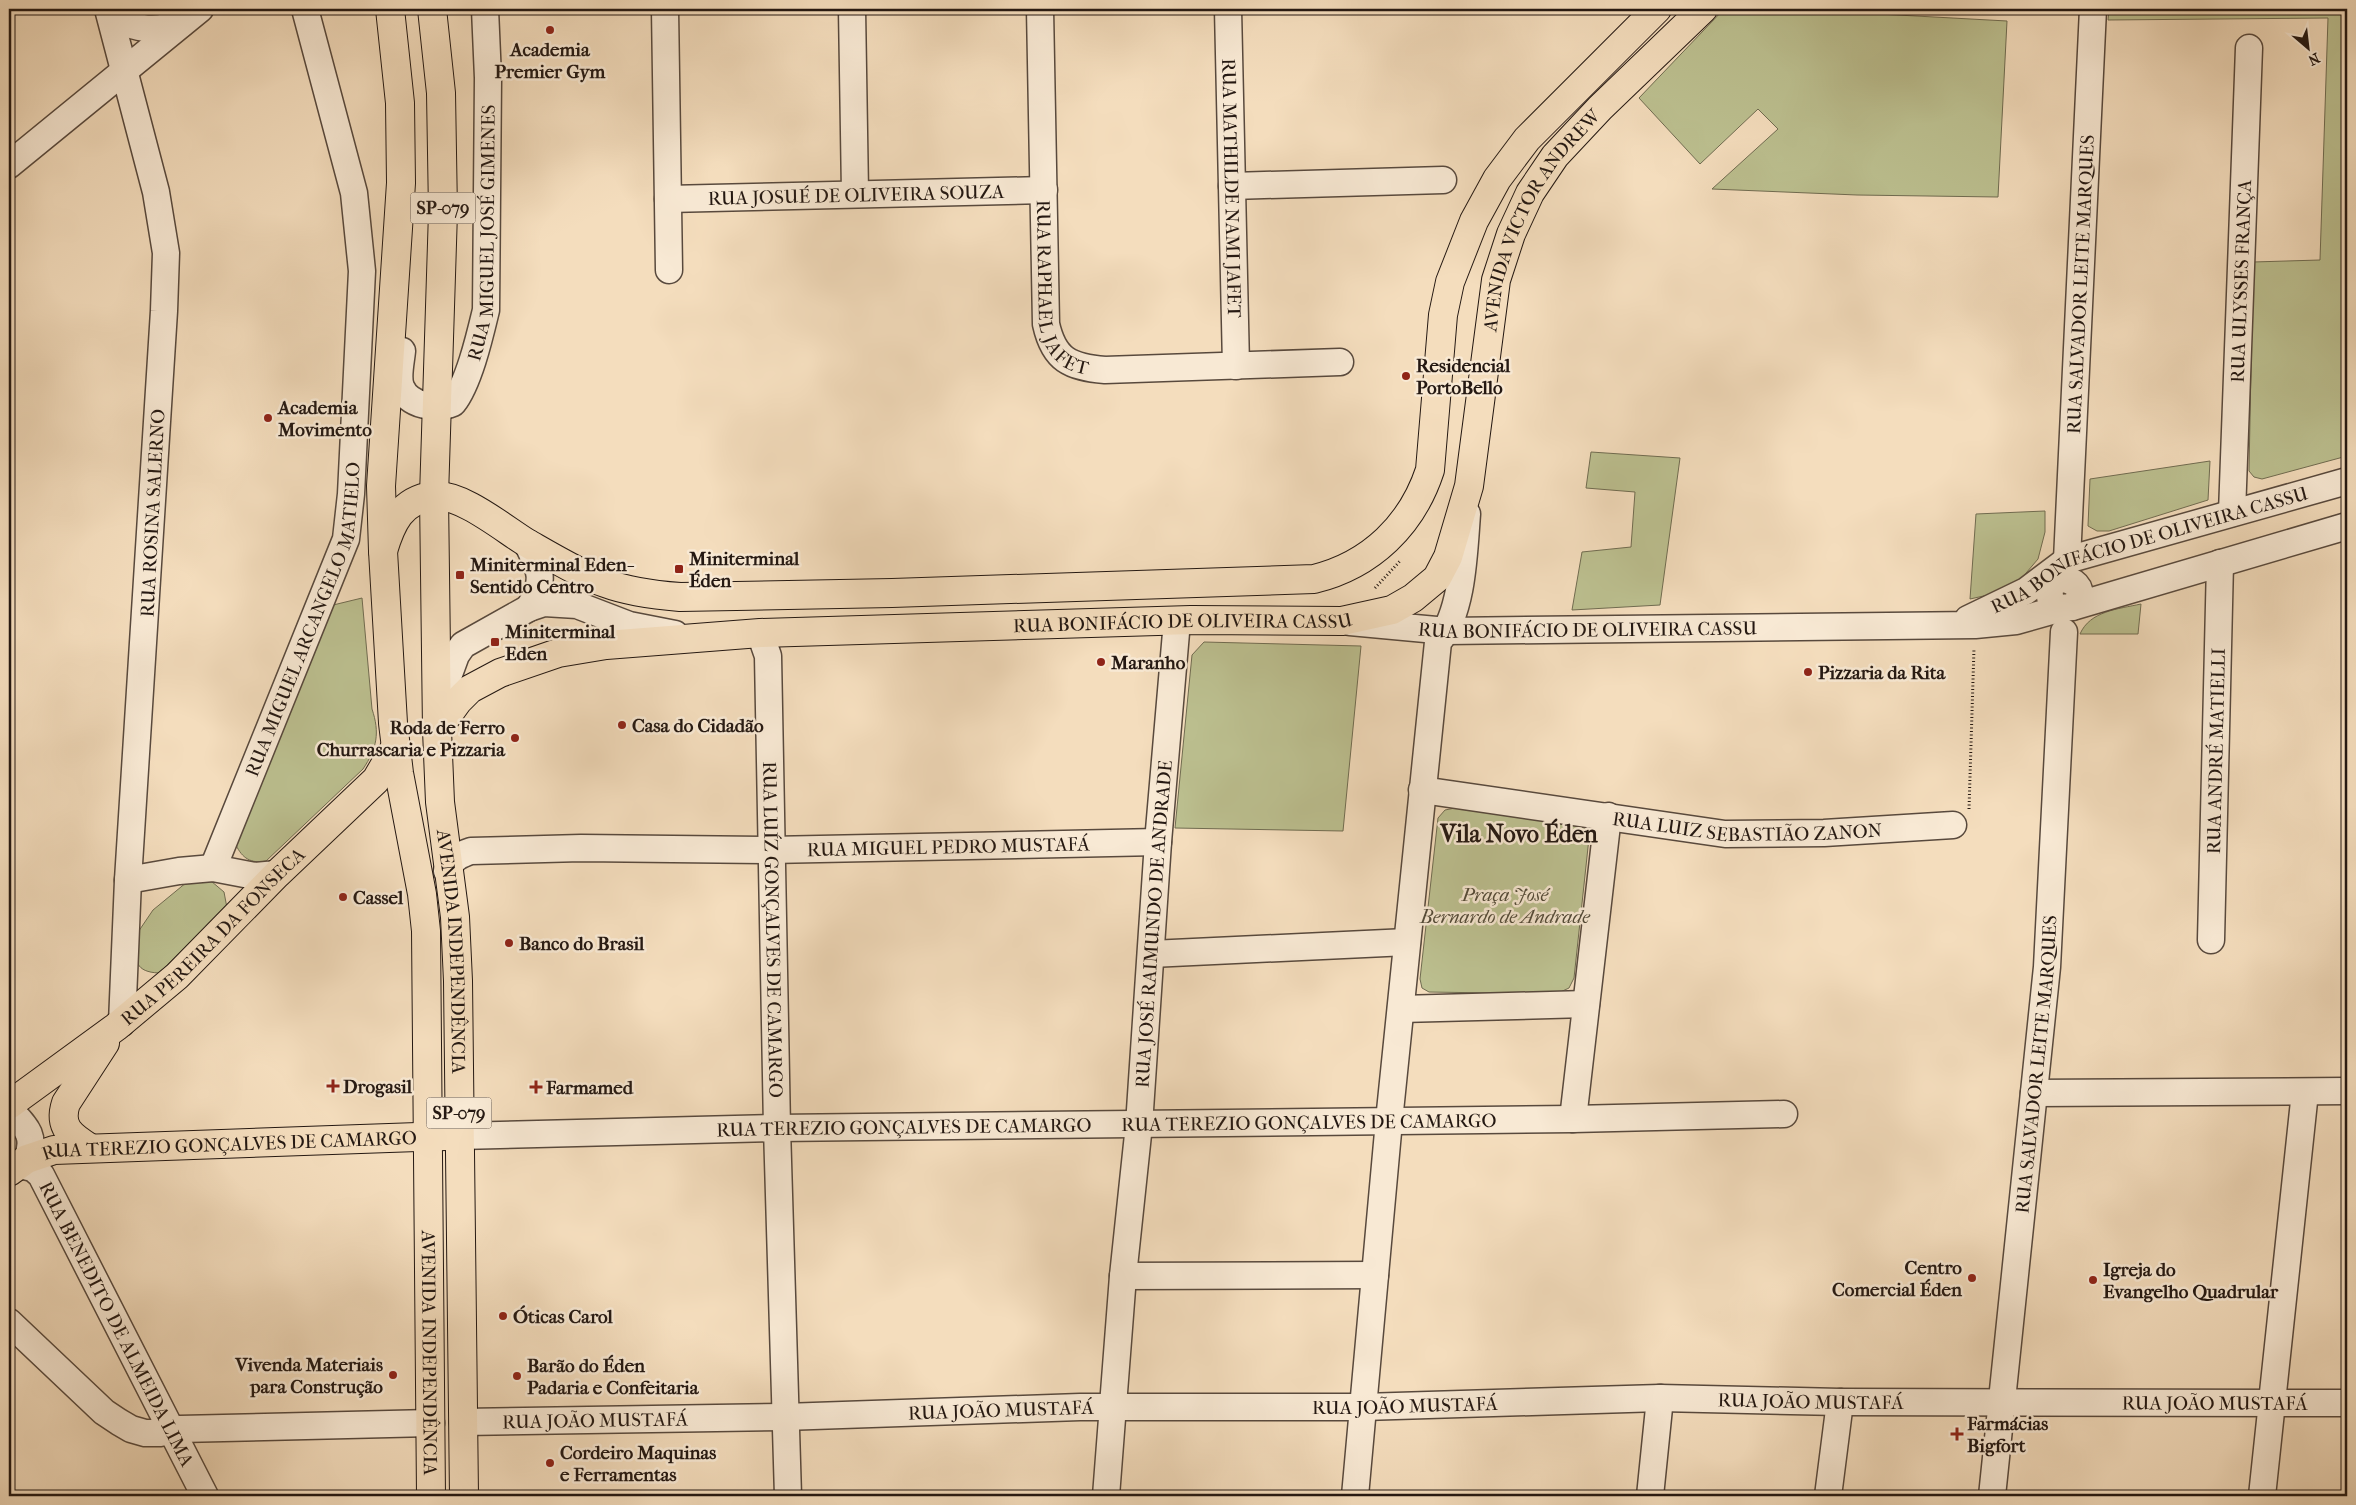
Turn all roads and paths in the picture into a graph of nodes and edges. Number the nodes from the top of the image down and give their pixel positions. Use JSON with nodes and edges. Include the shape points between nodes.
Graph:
{"nodes":[{"id":1,"x":110,"y":9,"type":"edge"},
{"id":2,"x":305,"y":9,"type":"edge"},
{"id":3,"x":390,"y":9,"type":"edge"},
{"id":4,"x":432,"y":9,"type":"edge"},
{"id":5,"x":485,"y":9,"type":"edge"},
{"id":6,"x":665,"y":9,"type":"edge"},
{"id":7,"x":852,"y":9,"type":"edge"},
{"id":8,"x":1040,"y":9,"type":"edge"},
{"id":9,"x":1228,"y":9,"type":"edge"},
{"id":10,"x":1658,"y":9,"type":"edge"},
{"id":11,"x":1704,"y":9,"type":"edge"},
{"id":12,"x":2093,"y":9,"type":"edge"},
{"id":13,"x":191,"y":16,"type":"edge"},
{"id":14,"x":2249,"y":48,"type":"dead end"},
{"id":15,"x":124,"y":70,"type":"junction"},
{"id":16,"x":74,"y":111,"type":"junction"},
{"id":17,"x":139,"y":126,"type":"junction"},
{"id":18,"x":11,"y":163,"type":"edge"},
{"id":19,"x":1443,"y":180,"type":"dead end"},
{"id":20,"x":1232,"y":186,"type":"junction"},
{"id":21,"x":1044,"y":190,"type":"junction"},
{"id":22,"x":855,"y":193,"type":"junction"},
{"id":23,"x":668,"y":199,"type":"junction"},
{"id":24,"x":669,"y":270,"type":"dead end"},
{"id":25,"x":395,"y":278,"type":"junction"},
{"id":26,"x":1438,"y":351,"type":"junction"},
{"id":27,"x":1340,"y":362,"type":"dead end"},
{"id":28,"x":1236,"y":366,"type":"junction"},
{"id":29,"x":437,"y":408,"type":"junction"},
{"id":30,"x":1475,"y":436,"type":"junction"},
{"id":31,"x":2347,"y":480,"type":"edge"},
{"id":32,"x":1469,"y":486,"type":"junction"},
{"id":33,"x":434,"y":496,"type":"junction"},
{"id":34,"x":2232,"y":513,"type":"junction"},
{"id":35,"x":2347,"y":526,"type":"edge"},
{"id":36,"x":1385,"y":542,"type":"joint"},
{"id":37,"x":528,"y":543,"type":"junction"},
{"id":38,"x":383,"y":551,"type":"junction"},
{"id":39,"x":2067,"y":560,"type":"junction"},
{"id":40,"x":2220,"y":563,"type":"junction"},
{"id":41,"x":1292,"y":580,"type":"junction"},
{"id":42,"x":721,"y":596,"type":"junction"},
{"id":43,"x":2065,"y":604,"type":"junction"},
{"id":44,"x":528,"y":608,"type":"junction"},
{"id":45,"x":1177,"y":621,"type":"junction"},
{"id":46,"x":1342,"y":622,"type":"junction"},
{"id":47,"x":1965,"y":625,"type":"junction"},
{"id":48,"x":1447,"y":631,"type":"junction"},
{"id":49,"x":760,"y":633,"type":"junction"},
{"id":50,"x":700,"y":637,"type":"junction"},
{"id":51,"x":438,"y":730,"type":"junction"},
{"id":52,"x":396,"y":746,"type":"junction"},
{"id":53,"x":1422,"y":790,"type":"junction"},
{"id":54,"x":1608,"y":816,"type":"junction"},
{"id":55,"x":1953,"y":825,"type":"joint"},
{"id":56,"x":1158,"y":842,"type":"junction"},
{"id":57,"x":770,"y":850,"type":"junction"},
{"id":58,"x":214,"y":868,"type":"junction"},
{"id":59,"x":448,"y":871,"type":"junction"},
{"id":60,"x":277,"y":874,"type":"junction"},
{"id":61,"x":128,"y":880,"type":"junction"},
{"id":62,"x":2211,"y":940,"type":"dead end"},
{"id":63,"x":1407,"y":942,"type":"junction"},
{"id":64,"x":1151,"y":954,"type":"junction"},
{"id":65,"x":1586,"y":1004,"type":"junction"},
{"id":66,"x":1401,"y":1009,"type":"junction"},
{"id":67,"x":119,"y":1025,"type":"junction"},
{"id":68,"x":2347,"y":1091,"type":"edge"},
{"id":69,"x":2305,"y":1092,"type":"junction"},
{"id":70,"x":2034,"y":1093,"type":"junction"},
{"id":71,"x":9,"y":1107,"type":"edge"},
{"id":72,"x":1784,"y":1114,"type":"dead end"},
{"id":73,"x":1573,"y":1119,"type":"junction"},
{"id":74,"x":1389,"y":1121,"type":"junction"},
{"id":75,"x":1139,"y":1125,"type":"junction"},
{"id":76,"x":777,"y":1128,"type":"junction"},
{"id":77,"x":459,"y":1136,"type":"junction"},
{"id":78,"x":429,"y":1137,"type":"junction"},
{"id":79,"x":90,"y":1148,"type":"junction"},
{"id":80,"x":18,"y":1165,"type":"edge"},
{"id":81,"x":1375,"y":1275,"type":"junction"},
{"id":82,"x":1123,"y":1276,"type":"junction"},
{"id":83,"x":430,"y":1308,"type":"junction"},
{"id":84,"x":9,"y":1322,"type":"edge"},
{"id":85,"x":1660,"y":1398,"type":"junction"},
{"id":86,"x":1840,"y":1402,"type":"junction"},
{"id":87,"x":2002,"y":1402,"type":"junction"},
{"id":88,"x":2347,"y":1402,"type":"edge"},
{"id":89,"x":2271,"y":1404,"type":"junction"},
{"id":90,"x":1363,"y":1406,"type":"junction"},
{"id":91,"x":1114,"y":1407,"type":"junction"},
{"id":92,"x":784,"y":1417,"type":"junction"},
{"id":93,"x":462,"y":1422,"type":"junction"},
{"id":94,"x":431,"y":1423,"type":"junction"},
{"id":95,"x":171,"y":1432,"type":"junction"},
{"id":96,"x":205,"y":1496,"type":"edge"},
{"id":97,"x":432,"y":1496,"type":"edge"},
{"id":98,"x":464,"y":1496,"type":"edge"},
{"id":99,"x":788,"y":1496,"type":"edge"},
{"id":100,"x":1106,"y":1496,"type":"edge"},
{"id":101,"x":1355,"y":1496,"type":"edge"},
{"id":102,"x":1650,"y":1496,"type":"edge"},
{"id":103,"x":1828,"y":1496,"type":"edge"},
{"id":104,"x":1992,"y":1496,"type":"edge"},
{"id":105,"x":2262,"y":1496,"type":"edge"}],
"edges":[{"from":1,"to":13,"type":"street","via":[[126,24],[158,29]]},
{"from":1,"to":15,"type":"street","name":"RUA ROSINA SALERNO"},
{"from":2,"to":58,"type":"street","name":"RUA MIGUEL ARCANGELO MATIELO","via":[[354,193],[362,271],[347,530],[316,616]]},
{"from":3,"to":25,"type":"main road","name":"AVENIDA INDEPENDÊNCIA","number":"SP-079","via":[[400,103],[401,173]]},
{"from":4,"to":29,"type":"main road","name":"AVENIDA INDEPENDÊNCIA","number":"SP-079","via":[[441,93],[443,212]]},
{"from":5,"to":29,"type":"street","name":"RUA MIGUEL JOSÉ GIMENES","via":[[488,78],[486,310],[460,394],[453,403]]},
{"from":6,"to":23,"type":"street"},
{"from":7,"to":22,"type":"street"},
{"from":8,"to":21,"type":"street","name":"RUA RAPHAEL JAFET"},
{"from":9,"to":20,"type":"street","name":"RUA MATHILDE NAMI JAFET"},
{"from":10,"to":26,"type":"main road","name":"AVENIDA VICTOR ANDREW","via":[[1527,139],[1497,179],[1474,221],[1450,282]]},
{"from":11,"to":30,"type":"main road","name":"AVENIDA VICTOR ANDREW","via":[[1600,108],[1555,156],[1530,193],[1511,234],[1496,280]]},
{"from":12,"to":39,"type":"street","name":"RUA SALVADOR LEITE MARQUES"},
{"from":13,"to":15,"type":"street"},
{"from":14,"to":34,"type":"street","name":"RUA ULYSSES FRANÇA"},
{"from":15,"to":16,"type":"street"},
{"from":15,"to":17,"type":"street","name":"RUA ROSINA SALERNO"},
{"from":16,"to":17,"type":"street","via":[[106,105],[122,109]]},
{"from":16,"to":18,"type":"street"},
{"from":17,"to":61,"type":"street","name":"RUA ROSINA SALERNO","via":[[156,192],[166,253]]},
{"from":19,"to":20,"type":"street"},
{"from":20,"to":28,"type":"street","name":"RUA MATHILDE NAMI JAFET"},
{"from":21,"to":22,"type":"street","name":"RUA JOSUÉ DE OLIVEIRA SOUZA"},
{"from":21,"to":28,"type":"street","name":"RUA RAPHAEL JAFET","via":[[1046,324],[1050,343],[1065,361],[1105,370]]},
{"from":22,"to":23,"type":"street","name":"RUA JOSUÉ DE OLIVEIRA SOUZA"},
{"from":23,"to":24,"type":"street"},
{"from":25,"to":29,"type":"street","name":"AVENIDA INDEPENDÊNCIA","via":[[405,306],[401,387],[414,401]]},
{"from":25,"to":38,"type":"main road","name":"AVENIDA INDEPENDÊNCIA","number":"SP-079","via":[[381,486]]},
{"from":26,"to":30,"type":"main road","via":[[1454,361],[1464,373],[1467,385],[1466,423]]},
{"from":26,"to":36,"type":"main road","name":"AVENIDA VICTOR ANDREW","via":[[1430,470],[1414,508]]},
{"from":27,"to":28,"type":"street","name":"RUA RAPHAEL JAFET"},
{"from":29,"to":33,"type":"main road","name":"AVENIDA INDEPENDÊNCIA","number":"SP-079"},
{"from":30,"to":32,"type":"main road","name":"AVENIDA VICTOR ANDREW"},
{"from":31,"to":34,"type":"street","name":"RUA BONIFÁCIO DE OLIVEIRA CASSU"},
{"from":32,"to":46,"type":"main road","name":"AVENIDA VICTOR ANDREW","via":[[1448,557],[1437,578],[1392,610]]},
{"from":32,"to":48,"type":"street","via":[[1460,579]]},
{"from":33,"to":37,"type":"main road","name":"RUA BONIFÁCIO DE OLIVEIRA CASSU","via":[[460,502]]},
{"from":33,"to":38,"type":"main road","name":"AVENIDA INDEPENDÊNCIA","number":"SP-079","via":[[400,510]]},
{"from":33,"to":51,"type":"main road","name":"AVENIDA INDEPENDÊNCIA","number":"SP-079"},
{"from":34,"to":39,"type":"street","name":"RUA BONIFÁCIO DE OLIVEIRA CASSU"},
{"from":35,"to":40,"type":"street","name":"RUA BONIFÁCIO DE OLIVEIRA CASSU"},
{"from":36,"to":41,"type":"main road","name":"RUA BONIFÁCIO DE OLIVEIRA CASSU","via":[[1371,554],[1340,571],[1314,580]]},
{"from":37,"to":42,"type":"main road","name":"RUA BONIFÁCIO DE OLIVEIRA CASSU","via":[[604,583],[645,594]]},
{"from":37,"to":44,"type":"street","via":[[539,567],[541,583],[538,595]]},
{"from":38,"to":52,"type":"main road","name":"AVENIDA INDEPENDÊNCIA","number":"SP-079"},
{"from":39,"to":43,"type":"street","name":"RUA SALVADOR LEITE MARQUES"},
{"from":39,"to":47,"type":"street","name":"RUA BONIFÁCIO DE OLIVEIRA CASSU","via":[[2026,591]]},
{"from":40,"to":43,"type":"street","name":"RUA BONIFÁCIO DE OLIVEIRA CASSU"},
{"from":40,"to":62,"type":"street","name":"RUA ANDRÉ MATIELLI"},
{"from":41,"to":42,"type":"main road","name":"RUA BONIFÁCIO DE OLIVEIRA CASSU","via":[[920,593]]},
{"from":41,"to":45,"type":"main road","via":[[1270,589],[1208,597],[1188,608]]},
{"from":42,"to":49,"type":"main road","via":[[739,609]]},
{"from":43,"to":47,"type":"street","name":"RUA BONIFÁCIO DE OLIVEIRA CASSU","via":[[2016,621]]},
{"from":43,"to":70,"type":"street","name":"RUA SALVADOR LEITE MARQUES","via":[[2046,967]]},
{"from":44,"to":50,"type":"street","via":[[544,603],[577,605],[629,625],[660,633]]},
{"from":44,"to":51,"type":"street","via":[[473,638],[456,655],[448,677]]},
{"from":45,"to":46,"type":"main road","name":"RUA BONIFÁCIO DE OLIVEIRA CASSU"},
{"from":45,"to":49,"type":"main road","name":"RUA BONIFÁCIO DE OLIVEIRA CASSU"},
{"from":45,"to":56,"type":"street","name":"RUA JOSÉ RAIMUNDO DE ANDRADE"},
{"from":46,"to":48,"type":"street","name":"RUA BONIFÁCIO DE OLIVEIRA CASSU"},
{"from":47,"to":48,"type":"street","name":"RUA BONIFÁCIO DE OLIVEIRA CASSU"},
{"from":47,"to":55,"type":"path","via":[[1969,810]]},
{"from":48,"to":53,"type":"street","via":[[1438,642]]},
{"from":49,"to":50,"type":"main road","name":"RUA BONIFÁCIO DE OLIVEIRA CASSU"},
{"from":49,"to":57,"type":"street","name":"RUA LUÍZ GONÇALVES DE CAMARGO","via":[[768,656]]},
{"from":50,"to":51,"type":"main road","name":"RUA BONIFÁCIO DE OLIVEIRA CASSU","via":[[606,645],[532,661],[470,689]]},
{"from":51,"to":59,"type":"main road","name":"AVENIDA INDEPENDÊNCIA","number":"SP-079","via":[[440,802]]},
{"from":52,"to":60,"type":"main road","name":"RUA PEREIRA DA FONSECA","via":[[376,780]]},
{"from":52,"to":78,"type":"main road","name":"AVENIDA INDEPENDÊNCIA","number":"SP-079","via":[[426,931]]},
{"from":53,"to":54,"type":"street","name":"RUA LUIZ SEBASTIÃO ZANON"},
{"from":53,"to":63,"type":"street"},
{"from":54,"to":55,"type":"street","name":"RUA LUIZ SEBASTIÃO ZANON","via":[[1725,834],[1824,833]]},
{"from":54,"to":65,"type":"street"},
{"from":56,"to":57,"type":"street","name":"RUA MIGUEL PEDRO MUSTAFÁ"},
{"from":56,"to":64,"type":"street","name":"RUA JOSÉ RAIMUNDO DE ANDRADE"},
{"from":57,"to":59,"type":"street","name":"RUA MIGUEL PEDRO MUSTAFÁ","via":[[581,848],[471,851],[455,858]]},
{"from":57,"to":76,"type":"street","name":"RUA LUÍZ GONÇALVES DE CAMARGO"},
{"from":58,"to":60,"type":"street","via":[[255,876]]},
{"from":58,"to":61,"type":"street"},
{"from":59,"to":77,"type":"main road","name":"AVENIDA INDEPENDÊNCIA","number":"SP-079","via":[[455,918]]},
{"from":60,"to":67,"type":"main road","name":"RUA PEREIRA DA FONSECA","via":[[177,976]]},
{"from":61,"to":67,"type":"street","name":"RUA ROSINA SALERNO"},
{"from":63,"to":64,"type":"street"},
{"from":63,"to":66,"type":"street"},
{"from":64,"to":75,"type":"street","name":"RUA JOSÉ RAIMUNDO DE ANDRADE"},
{"from":65,"to":66,"type":"street"},
{"from":65,"to":73,"type":"street"},
{"from":66,"to":74,"type":"street"},
{"from":67,"to":71,"type":"main road","name":"RUA PEREIRA DA FONSECA"},
{"from":67,"to":79,"type":"main road","via":[[63,1112],[64,1125],[71,1136]]},
{"from":68,"to":69,"type":"street"},
{"from":69,"to":70,"type":"street"},
{"from":69,"to":89,"type":"street"},
{"from":70,"to":87,"type":"street","name":"RUA SALVADOR LEITE MARQUES"},
{"from":71,"to":80,"type":"street","via":[[31,1139],[31,1148]]},
{"from":72,"to":73,"type":"street","name":"RUA TEREZIO GONÇALVES DE CAMARGO"},
{"from":73,"to":74,"type":"street","name":"RUA TEREZIO GONÇALVES DE CAMARGO"},
{"from":74,"to":75,"type":"street","name":"RUA TEREZIO GONÇALVES DE CAMARGO"},
{"from":74,"to":81,"type":"street"},
{"from":75,"to":76,"type":"street","name":"RUA TEREZIO GONÇALVES DE CAMARGO"},
{"from":75,"to":82,"type":"street","name":"RUA JOSÉ RAIMUNDO DE ANDRADE"},
{"from":76,"to":77,"type":"street","name":"RUA TEREZIO GONÇALVES DE CAMARGO"},
{"from":76,"to":92,"type":"street","name":"RUA LUÍZ GONÇALVES DE CAMARGO"},
{"from":77,"to":78,"type":"main road","name":"RUA TEREZIO GONÇALVES DE CAMARGO"},
{"from":77,"to":93,"type":"main road","name":"AVENIDA INDEPENDÊNCIA","number":"SP-079"},
{"from":78,"to":79,"type":"main road","name":"RUA TEREZIO GONÇALVES DE CAMARGO"},
{"from":78,"to":83,"type":"main road","name":"AVENIDA INDEPENDÊNCIA","number":"SP-079"},
{"from":79,"to":80,"type":"main road","name":"RUA TEREZIO GONÇALVES DE CAMARGO","via":[[54,1150]]},
{"from":80,"to":95,"type":"street","name":"RUA BENEDITO DE ALMEIDA LIMA","via":[[33,1168],[41,1174]]},
{"from":81,"to":82,"type":"street"},
{"from":81,"to":90,"type":"street"},
{"from":82,"to":91,"type":"street","name":"RUA JOSÉ RAIMUNDO DE ANDRADE"},
{"from":83,"to":93,"type":"main road","via":[[444,1338],[447,1410],[452,1419]]},
{"from":83,"to":94,"type":"main road","name":"AVENIDA INDEPENDÊNCIA","number":"SP-079"},
{"from":84,"to":95,"type":"street","via":[[104,1412],[131,1429],[145,1433]]},
{"from":85,"to":86,"type":"street","name":"RUA JOÃO MUSTAFÁ"},
{"from":85,"to":90,"type":"street","name":"RUA JOÃO MUSTAFÁ"},
{"from":85,"to":102,"type":"street"},
{"from":86,"to":87,"type":"street","name":"RUA JOÃO MUSTAFÁ"},
{"from":86,"to":103,"type":"street"},
{"from":87,"to":89,"type":"street","name":"RUA JOÃO MUSTAFÁ"},
{"from":87,"to":104,"type":"street","name":"RUA SALVADOR LEITE MARQUES"},
{"from":88,"to":89,"type":"street","name":"RUA JOÃO MUSTAFÁ"},
{"from":89,"to":105,"type":"street"},
{"from":90,"to":91,"type":"street","name":"RUA JOÃO MUSTAFÁ"},
{"from":90,"to":101,"type":"street"},
{"from":91,"to":92,"type":"street","name":"RUA JOÃO MUSTAFÁ"},
{"from":91,"to":100,"type":"street","name":"RUA JOSÉ RAIMUNDO DE ANDRADE"},
{"from":92,"to":93,"type":"street","name":"RUA JOÃO MUSTAFÁ"},
{"from":92,"to":99,"type":"street","name":"RUA LUÍZ GONÇALVES DE CAMARGO"},
{"from":93,"to":98,"type":"main road","name":"AVENIDA INDEPENDÊNCIA","number":"SP-079"},
{"from":94,"to":95,"type":"street","via":[[180,1429]]},
{"from":94,"to":97,"type":"main road","name":"AVENIDA INDEPENDÊNCIA","number":"SP-079"},
{"from":95,"to":96,"type":"street","name":"RUA BENEDITO DE ALMEIDA LIMA"}]}
